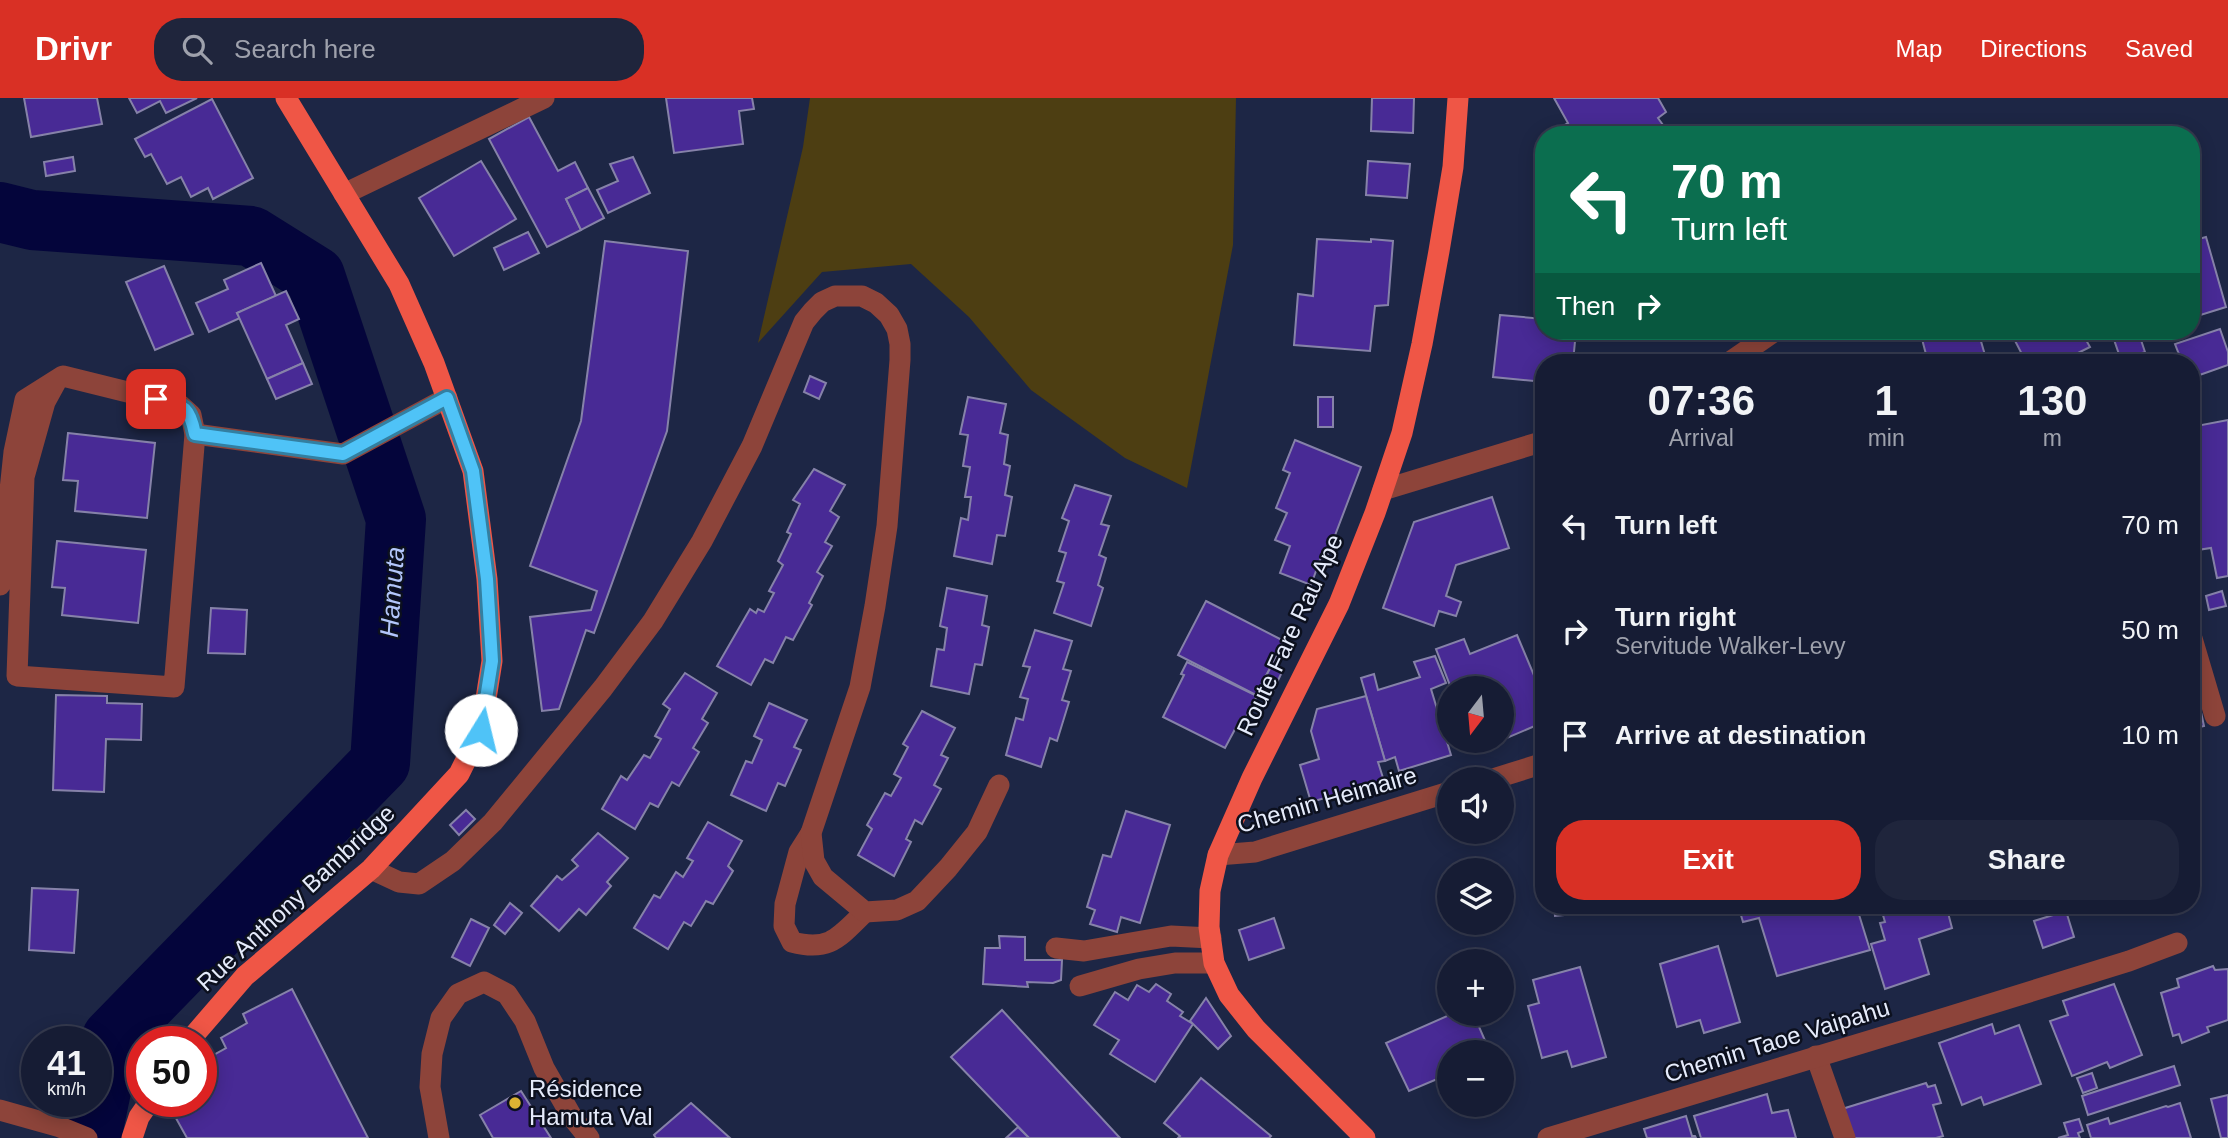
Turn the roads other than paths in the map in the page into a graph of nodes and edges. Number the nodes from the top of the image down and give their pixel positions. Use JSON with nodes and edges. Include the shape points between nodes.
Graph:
{"nodes":[{"id":1,"x":286,"y":98,"type":"edge"},
{"id":2,"x":544,"y":98,"type":"edge"},
{"id":3,"x":1458,"y":98,"type":"edge"},
{"id":4,"x":344,"y":194,"type":"junction"},
{"id":5,"x":1762,"y":340,"type":"edge"},
{"id":6,"x":1742,"y":354,"type":"edge"},
{"id":7,"x":57,"y":380,"type":"junction"},
{"id":8,"x":447,"y":398,"type":"junction"},
{"id":9,"x":195,"y":434,"type":"junction"},
{"id":10,"x":1535,"y":444,"type":"edge"},
{"id":11,"x":1382,"y":490,"type":"junction"},
{"id":12,"x":0,"y":585,"type":"edge"},
{"id":13,"x":2200,"y":665,"type":"edge"},
{"id":14,"x":2215,"y":716,"type":"dead end"},
{"id":15,"x":1535,"y":766,"type":"edge"},
{"id":16,"x":1514,"y":772,"type":"edge"},
{"id":17,"x":999,"y":785,"type":"dead end"},
{"id":18,"x":1437,"y":796,"type":"edge"},
{"id":19,"x":811,"y":832,"type":"junction"},
{"id":20,"x":1219,"y":855,"type":"junction"},
{"id":21,"x":371,"y":869,"type":"junction"},
{"id":22,"x":865,"y":912,"type":"junction"},
{"id":23,"x":1211,"y":938,"type":"junction"},
{"id":24,"x":2177,"y":943,"type":"dead end"},
{"id":25,"x":1056,"y":948,"type":"dead end"},
{"id":26,"x":1214,"y":963,"type":"junction"},
{"id":27,"x":1080,"y":986,"type":"dead end"},
{"id":28,"x":202,"y":1026,"type":"edge"},
{"id":29,"x":1816,"y":1056,"type":"junction"},
{"id":30,"x":0,"y":1111,"type":"edge"},
{"id":31,"x":140,"y":1117,"type":"edge"},
{"id":32,"x":87,"y":1138,"type":"edge"},
{"id":33,"x":132,"y":1138,"type":"edge"},
{"id":34,"x":439,"y":1138,"type":"edge"},
{"id":35,"x":589,"y":1138,"type":"edge"},
{"id":36,"x":1365,"y":1138,"type":"edge"},
{"id":37,"x":1548,"y":1138,"type":"edge"},
{"id":38,"x":1845,"y":1138,"type":"edge"}],
"edges":[{"from":1,"to":4,"type":"main road","name":"Rue Anthony Bambridge"},
{"from":2,"to":4,"type":"street"},
{"from":3,"to":11,"type":"main road","name":"Route Fare Rau Ape","via":[[1453,167],[1422,344],[1402,433]]},
{"from":4,"to":8,"type":"main road","name":"Rue Anthony Bambridge","via":[[399,284]]},
{"from":5,"to":6,"type":"street"},
{"from":7,"to":9,"type":"street","via":[[63,376],[180,405],[191,415]]},
{"from":7,"to":9,"type":"street","via":[[45,402],[24,477],[17,676],[174,687]]},
{"from":7,"to":12,"type":"street","via":[[26,400],[14,452]]},
{"from":8,"to":9,"type":"street","via":[[343,454]]},
{"from":8,"to":21,"type":"main road","name":"Rue Anthony Bambridge","via":[[473,471],[487,579],[492,661],[481,730],[459,774]]},
{"from":10,"to":11,"type":"street"},
{"from":11,"to":20,"type":"main road","name":"Route Fare Rau Ape","via":[[1339,604]]},
{"from":13,"to":14,"type":"street"},
{"from":15,"to":16,"type":"street"},
{"from":17,"to":22,"type":"street","via":[[977,832],[917,901],[897,910]]},
{"from":18,"to":20,"type":"street","name":"Chemin Heimaire","via":[[1255,852]]},
{"from":19,"to":21,"type":"street","via":[[860,687],[887,526],[900,344],[889,315],[862,296],[835,296],[822,302],[804,323],[752,446],[653,621],[493,822],[453,861],[419,884],[399,882]]},
{"from":19,"to":22,"type":"street","via":[[814,861],[823,877]]},
{"from":19,"to":22,"type":"street","via":[[799,852],[785,904],[784,926],[792,942],[826,945]]},
{"from":20,"to":23,"type":"main road","name":"Route Fare Rau Ape","via":[[1210,891]]},
{"from":21,"to":28,"type":"main road","name":"Rue Anthony Bambridge","via":[[245,976]]},
{"from":23,"to":25,"type":"street","via":[[1171,936],[1084,951]]},
{"from":23,"to":26,"type":"main road","name":"Route Fare Rau Ape"},
{"from":24,"to":29,"type":"street","name":"Chemin Taoe Vaipahu"},
{"from":26,"to":27,"type":"street","via":[[1151,967]]},
{"from":26,"to":36,"type":"main road","name":"Route Fare Rau Ape","via":[[1229,995],[1256,1029]]},
{"from":29,"to":37,"type":"street","name":"Chemin Taoe Vaipahu"},
{"from":29,"to":38,"type":"street"},
{"from":30,"to":32,"type":"street"},
{"from":31,"to":33,"type":"main road"},
{"from":34,"to":35,"type":"street","via":[[430,1087],[441,1018],[458,994],[484,982],[507,994],[525,1021],[566,1108]]}]}
